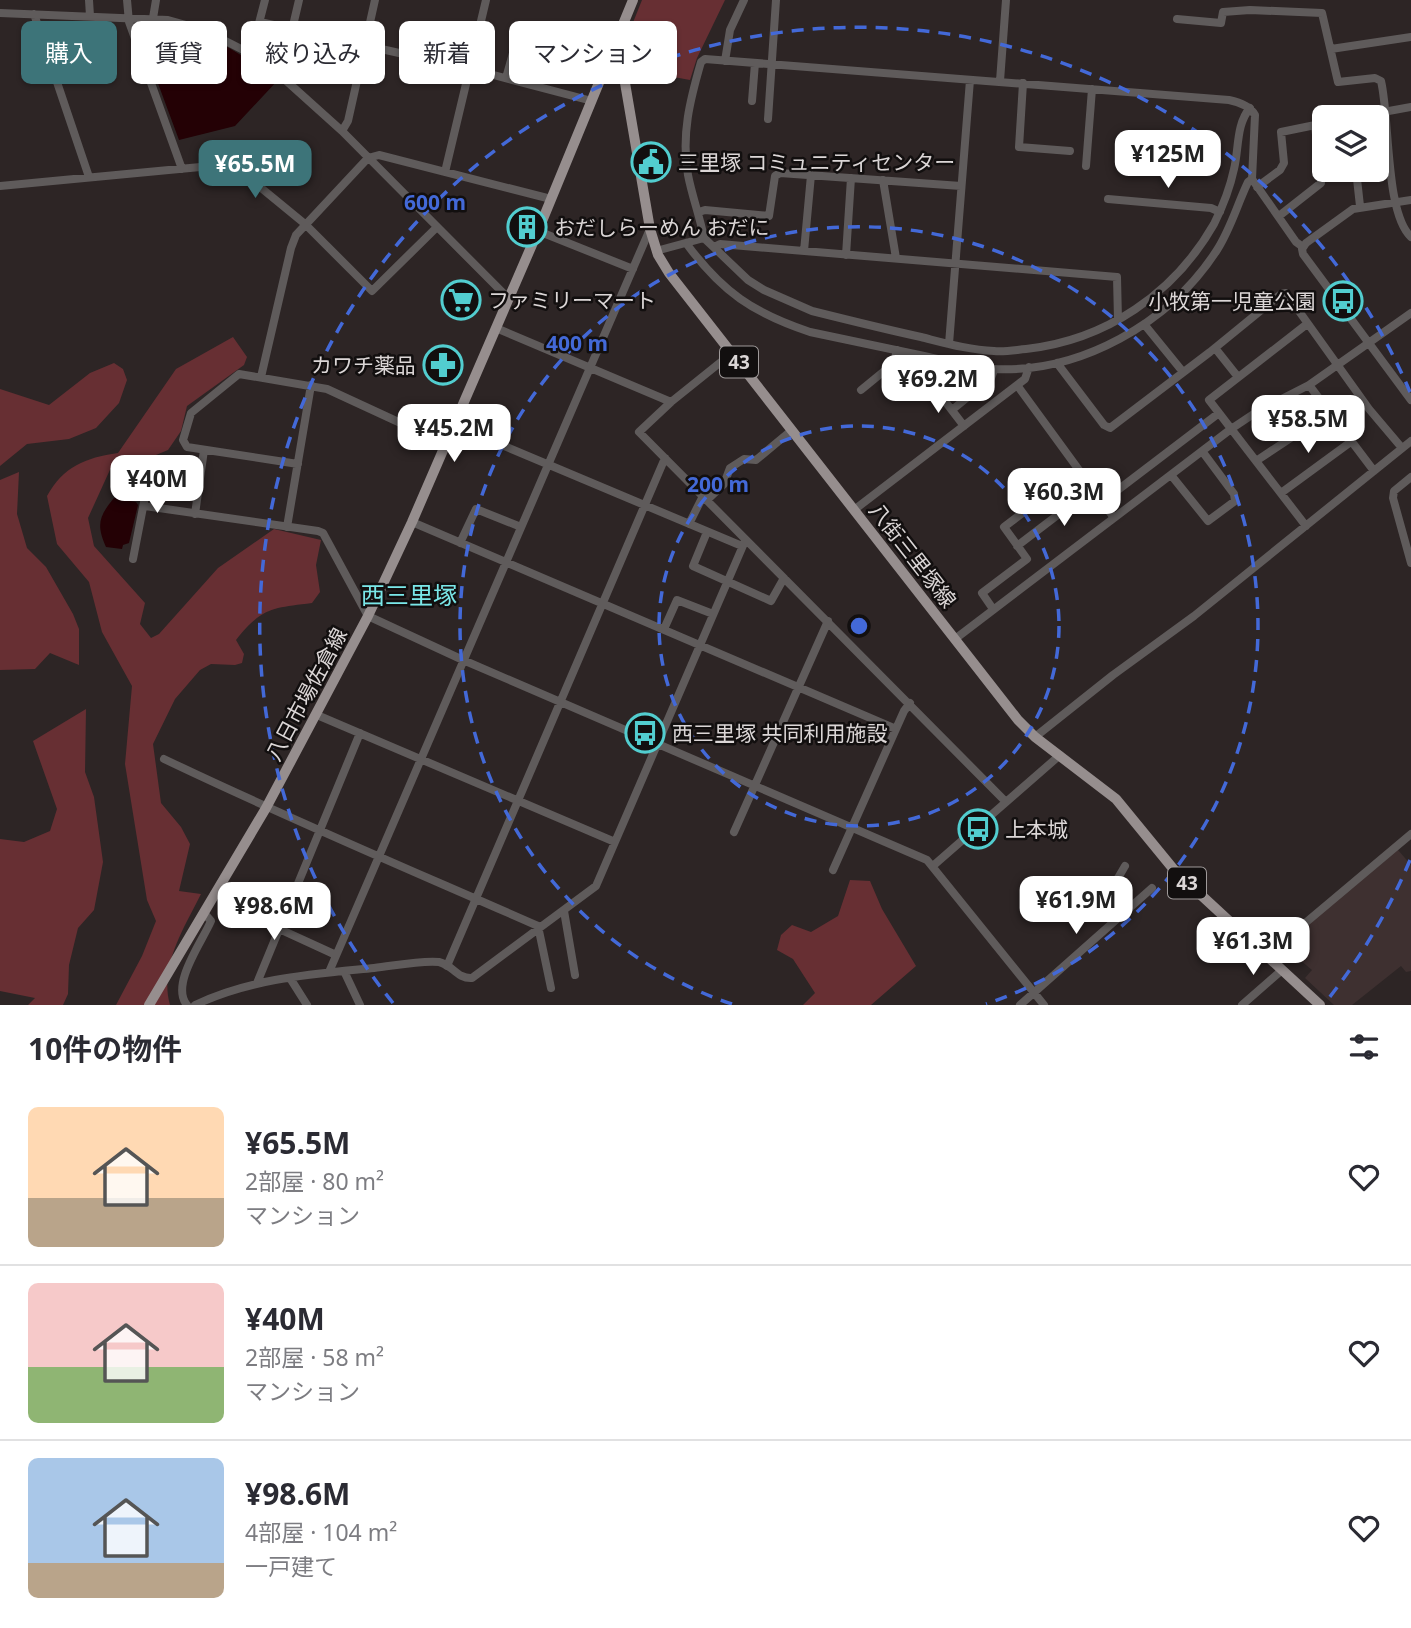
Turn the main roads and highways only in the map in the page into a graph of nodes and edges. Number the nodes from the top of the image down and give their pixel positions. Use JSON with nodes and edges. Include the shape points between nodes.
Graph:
{"nodes":[{"id":1,"x":633,"y":0,"type":"edge"},
{"id":2,"x":626,"y":21,"type":"edge"},
{"id":3,"x":599,"y":84,"type":"edge"},
{"id":4,"x":625,"y":84,"type":"edge"},
{"id":5,"x":149,"y":1005,"type":"edge"},
{"id":6,"x":1320,"y":1005,"type":"edge"}],
"edges":[{"from":1,"to":2,"type":"main road","name":"八日市場佐倉線"},
{"from":3,"to":5,"type":"main road","name":"八日市場佐倉線","via":[[368,616],[266,808]]},
{"from":4,"to":6,"type":"main road","name":"八街三里塚線","number":"43","via":[[650,229],[669,273],[1018,720],[1116,799],[1175,871]]}]}
